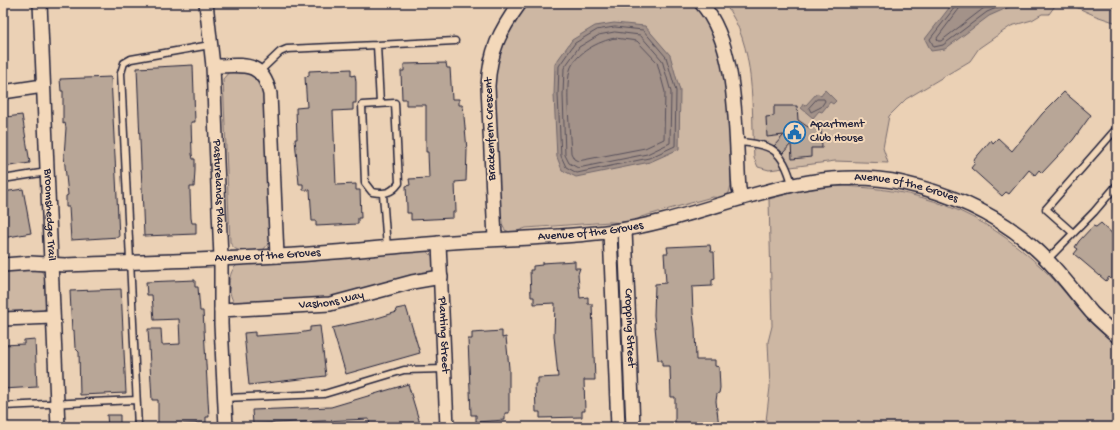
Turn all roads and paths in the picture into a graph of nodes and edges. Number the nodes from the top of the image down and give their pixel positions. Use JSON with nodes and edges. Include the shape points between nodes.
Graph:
{"nodes":[{"id":1,"x":40,"y":3,"type":"edge"},
{"id":2,"x":206,"y":3,"type":"edge"},
{"id":3,"x":520,"y":3,"type":"edge"},
{"id":4,"x":701,"y":3,"type":"edge"},
{"id":5,"x":455,"y":41,"type":"dead end"},
{"id":6,"x":210,"y":45,"type":"junction"},
{"id":7,"x":377,"y":45,"type":"junction"},
{"id":8,"x":213,"y":66,"type":"junction"},
{"id":9,"x":260,"y":71,"type":"junction"},
{"id":10,"x":43,"y":86,"type":"junction"},
{"id":11,"x":3,"y":92,"type":"edge"},
{"id":12,"x":380,"y":104,"type":"junction"},
{"id":13,"x":1117,"y":128,"type":"edge"},
{"id":14,"x":735,"y":142,"type":"junction"},
{"id":15,"x":47,"y":172,"type":"junction"},
{"id":16,"x":3,"y":179,"type":"edge"},
{"id":17,"x":792,"y":184,"type":"junction"},
{"id":18,"x":1117,"y":184,"type":"edge"},
{"id":19,"x":383,"y":194,"type":"junction"},
{"id":20,"x":742,"y":198,"type":"junction"},
{"id":21,"x":625,"y":230,"type":"junction"},
{"id":22,"x":610,"y":232,"type":"junction"},
{"id":23,"x":1073,"y":233,"type":"junction"},
{"id":24,"x":496,"y":239,"type":"junction"},
{"id":25,"x":439,"y":243,"type":"junction"},
{"id":26,"x":386,"y":248,"type":"junction"},
{"id":27,"x":277,"y":256,"type":"junction"},
{"id":28,"x":221,"y":258,"type":"junction"},
{"id":29,"x":1047,"y":260,"type":"junction"},
{"id":30,"x":130,"y":262,"type":"junction"},
{"id":31,"x":51,"y":263,"type":"junction"},
{"id":32,"x":3,"y":265,"type":"edge"},
{"id":33,"x":441,"y":277,"type":"junction"},
{"id":34,"x":221,"y":310,"type":"junction"},
{"id":35,"x":53,"y":317,"type":"junction"},
{"id":36,"x":3,"y":319,"type":"edge"},
{"id":37,"x":1117,"y":336,"type":"edge"},
{"id":38,"x":444,"y":369,"type":"junction"},
{"id":39,"x":224,"y":398,"type":"junction"},
{"id":40,"x":136,"y":400,"type":"junction"},
{"id":41,"x":57,"y":404,"type":"junction"},
{"id":42,"x":3,"y":406,"type":"edge"},
{"id":43,"x":58,"y":427,"type":"edge"},
{"id":44,"x":138,"y":427,"type":"edge"},
{"id":45,"x":226,"y":427,"type":"edge"},
{"id":46,"x":447,"y":427,"type":"edge"},
{"id":47,"x":618,"y":427,"type":"edge"},
{"id":48,"x":633,"y":427,"type":"edge"}],
"edges":[{"from":1,"to":10,"type":"street","name":"Broomshedge Trail"},
{"from":2,"to":6,"type":"street","name":"Pasturelands Place"},
{"from":3,"to":24,"type":"street","name":"Brackenfern Crescent","via":[[500,36],[489,66]]},
{"from":4,"to":14,"type":"street","via":[[714,21],[728,59]]},
{"from":5,"to":7,"type":"lane"},
{"from":6,"to":8,"type":"street","name":"Pasturelands Place"},
{"from":6,"to":30,"type":"lane","via":[[131,59],[122,66]]},
{"from":7,"to":9,"type":"lane","via":[[294,48],[280,52]]},
{"from":7,"to":12,"type":"lane"},
{"from":8,"to":9,"type":"street","via":[[251,67]]},
{"from":8,"to":28,"type":"street","name":"Pasturelands Place"},
{"from":9,"to":27,"type":"street","via":[[267,80],[270,94]]},
{"from":10,"to":11,"type":"street"},
{"from":10,"to":15,"type":"street","name":"Broomshedge Trail"},
{"from":12,"to":19,"type":"lane","via":[[396,103],[399,183],[393,191]]},
{"from":12,"to":19,"type":"lane","via":[[362,105],[365,183],[372,192]]},
{"from":13,"to":23,"type":"lane","via":[[1046,209]]},
{"from":14,"to":17,"type":"lane","via":[[758,143],[768,147],[788,169]]},
{"from":14,"to":20,"type":"street","via":[[738,189]]},
{"from":15,"to":16,"type":"lane"},
{"from":15,"to":31,"type":"street","name":"Broomshedge Trail"},
{"from":17,"to":20,"type":"street","name":"Avenue of the Groves"},
{"from":17,"to":29,"type":"street","name":"Avenue of the Groves","via":[[826,179],[862,179],[901,183],[938,193],[972,206],[1006,226]]},
{"from":18,"to":23,"type":"lane"},
{"from":19,"to":26,"type":"lane"},
{"from":20,"to":21,"type":"street","name":"Avenue of the Groves","via":[[667,221]]},
{"from":21,"to":22,"type":"street","name":"Avenue of the Groves"},
{"from":21,"to":48,"type":"street","name":"Cropping Street"},
{"from":22,"to":24,"type":"street","name":"Avenue of the Groves"},
{"from":22,"to":47,"type":"street","name":"Cropping Street"},
{"from":23,"to":29,"type":"lane"},
{"from":24,"to":25,"type":"street","name":"Avenue of the Groves"},
{"from":25,"to":26,"type":"street","name":"Avenue of the Groves"},
{"from":25,"to":33,"type":"street","name":"Planting Street"},
{"from":26,"to":27,"type":"street","name":"Avenue of the Groves"},
{"from":27,"to":28,"type":"street","name":"Avenue of the Groves"},
{"from":28,"to":30,"type":"street","name":"Avenue of the Groves"},
{"from":28,"to":34,"type":"street","name":"Pasturelands Place"},
{"from":29,"to":37,"type":"street","name":"Avenue of the Groves","via":[[1094,315]]},
{"from":30,"to":31,"type":"street","name":"Avenue of the Groves","via":[[65,265]]},
{"from":30,"to":40,"type":"lane"},
{"from":31,"to":32,"type":"street","name":"Avenue of the Groves"},
{"from":31,"to":35,"type":"street","name":"Broomshedge Trail"},
{"from":33,"to":34,"type":"street","name":"Vashons Way","via":[[330,304]]},
{"from":33,"to":38,"type":"street","name":"Planting Street"},
{"from":34,"to":39,"type":"street","name":"Pasturelands Place"},
{"from":35,"to":36,"type":"street"},
{"from":35,"to":41,"type":"street","name":"Broomshedge Trail"},
{"from":38,"to":39,"type":"lane","via":[[404,370],[324,394]]},
{"from":38,"to":46,"type":"street","name":"Planting Street"},
{"from":39,"to":45,"type":"street","name":"Pasturelands Place"},
{"from":40,"to":41,"type":"lane"},
{"from":40,"to":44,"type":"lane"},
{"from":41,"to":42,"type":"lane"},
{"from":41,"to":43,"type":"street","name":"Broomshedge Trail"}]}
